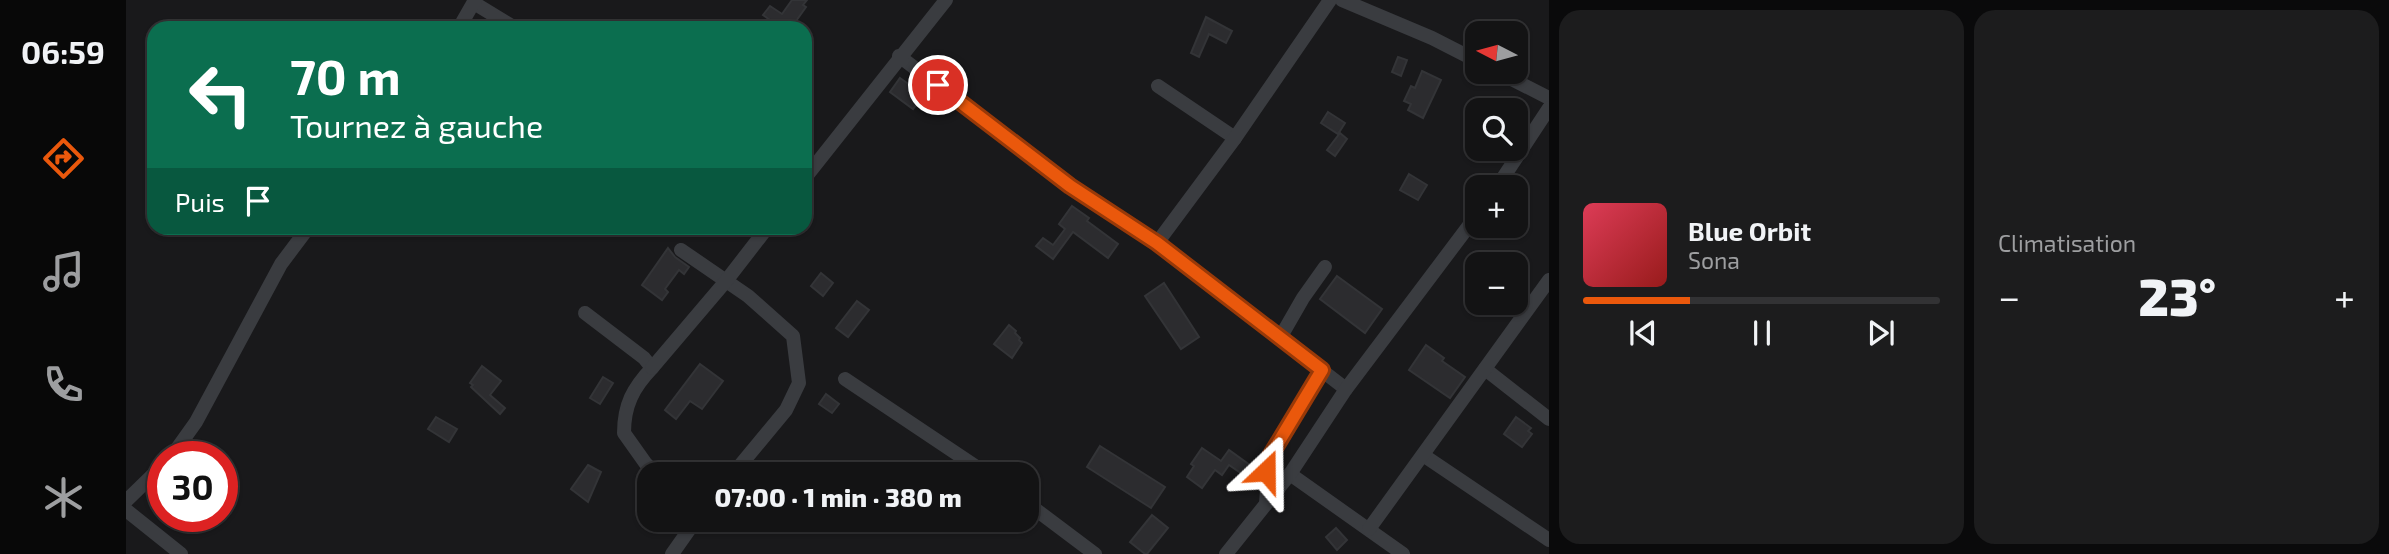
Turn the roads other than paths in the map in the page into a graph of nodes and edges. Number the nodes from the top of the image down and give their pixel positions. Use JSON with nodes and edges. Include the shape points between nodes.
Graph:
{"nodes":[{"id":1,"x":946,"y":0,"type":"edge"},
{"id":2,"x":1330,"y":0,"type":"edge"},
{"id":3,"x":1342,"y":0,"type":"edge"},
{"id":4,"x":475,"y":1,"type":"edge"},
{"id":5,"x":463,"y":21,"type":"edge"},
{"id":6,"x":505,"y":21,"type":"edge"},
{"id":7,"x":1465,"y":55,"type":"edge"},
{"id":8,"x":899,"y":56,"type":"junction"},
{"id":9,"x":1522,"y":84,"type":"edge"},
{"id":10,"x":1158,"y":86,"type":"dead end"},
{"id":11,"x":1549,"y":98,"type":"edge"},
{"id":12,"x":1549,"y":108,"type":"edge"},
{"id":13,"x":1235,"y":138,"type":"junction"},
{"id":14,"x":812,"y":169,"type":"edge"},
{"id":15,"x":1505,"y":175,"type":"edge"},
{"id":16,"x":1465,"y":231,"type":"edge"},
{"id":17,"x":303,"y":235,"type":"edge"},
{"id":18,"x":762,"y":235,"type":"edge"},
{"id":19,"x":1157,"y":243,"type":"junction"},
{"id":20,"x":681,"y":250,"type":"dead end"},
{"id":21,"x":1325,"y":267,"type":"dead end"},
{"id":22,"x":1549,"y":279,"type":"edge"},
{"id":23,"x":726,"y":281,"type":"junction"},
{"id":24,"x":1545,"y":296,"type":"edge"},
{"id":25,"x":585,"y":313,"type":"dead end"},
{"id":26,"x":1280,"y":338,"type":"junction"},
{"id":27,"x":652,"y":368,"type":"junction"},
{"id":28,"x":1485,"y":369,"type":"junction"},
{"id":29,"x":1322,"y":370,"type":"junction"},
{"id":30,"x":845,"y":379,"type":"dead end"},
{"id":31,"x":1346,"y":389,"type":"junction"},
{"id":32,"x":1549,"y":419,"type":"edge"},
{"id":33,"x":182,"y":441,"type":"edge"},
{"id":34,"x":1423,"y":455,"type":"junction"},
{"id":35,"x":645,"y":462,"type":"edge"},
{"id":36,"x":743,"y":462,"type":"edge"},
{"id":37,"x":969,"y":462,"type":"edge"},
{"id":38,"x":1290,"y":474,"type":"junction"},
{"id":39,"x":147,"y":481,"type":"edge"},
{"id":40,"x":126,"y":501,"type":"edge"},
{"id":41,"x":1266,"y":504,"type":"junction"},
{"id":42,"x":126,"y":510,"type":"edge"},
{"id":43,"x":1039,"y":512,"type":"edge"},
{"id":44,"x":1368,"y":529,"type":"junction"},
{"id":45,"x":688,"y":532,"type":"edge"},
{"id":46,"x":1549,"y":540,"type":"edge"},
{"id":47,"x":181,"y":554,"type":"edge"},
{"id":48,"x":672,"y":554,"type":"edge"},
{"id":49,"x":1096,"y":554,"type":"edge"},
{"id":50,"x":1226,"y":554,"type":"edge"},
{"id":51,"x":1403,"y":554,"type":"edge"}],
"edges":[{"from":1,"to":8,"type":"street"},
{"from":2,"to":13,"type":"street"},
{"from":3,"to":7,"type":"street"},
{"from":4,"to":5,"type":"street"},
{"from":4,"to":6,"type":"street"},
{"from":8,"to":14,"type":"street"},
{"from":8,"to":19,"type":"street","via":[[1070,186]]},
{"from":9,"to":11,"type":"street"},
{"from":10,"to":13,"type":"street"},
{"from":12,"to":15,"type":"street"},
{"from":13,"to":19,"type":"street"},
{"from":16,"to":31,"type":"street"},
{"from":17,"to":33,"type":"street","via":[[281,264]]},
{"from":18,"to":23,"type":"street"},
{"from":19,"to":26,"type":"street"},
{"from":20,"to":23,"type":"street"},
{"from":21,"to":26,"type":"street"},
{"from":22,"to":24,"type":"street"},
{"from":23,"to":27,"type":"street"},
{"from":23,"to":36,"type":"street","via":[[793,336],[799,383],[786,410]]},
{"from":24,"to":28,"type":"street"},
{"from":25,"to":27,"type":"street"},
{"from":26,"to":29,"type":"street"},
{"from":27,"to":35,"type":"street","via":[[628,401],[624,433]]},
{"from":28,"to":32,"type":"street"},
{"from":28,"to":34,"type":"street"},
{"from":29,"to":31,"type":"street"},
{"from":29,"to":41,"type":"street","via":[[1269,458]]},
{"from":30,"to":37,"type":"street"},
{"from":31,"to":38,"type":"street"},
{"from":34,"to":44,"type":"street"},
{"from":34,"to":46,"type":"street"},
{"from":38,"to":41,"type":"street"},
{"from":38,"to":44,"type":"street"},
{"from":39,"to":40,"type":"street"},
{"from":41,"to":50,"type":"street"},
{"from":42,"to":47,"type":"street"},
{"from":43,"to":49,"type":"street"},
{"from":44,"to":51,"type":"street"},
{"from":45,"to":48,"type":"street"}]}
